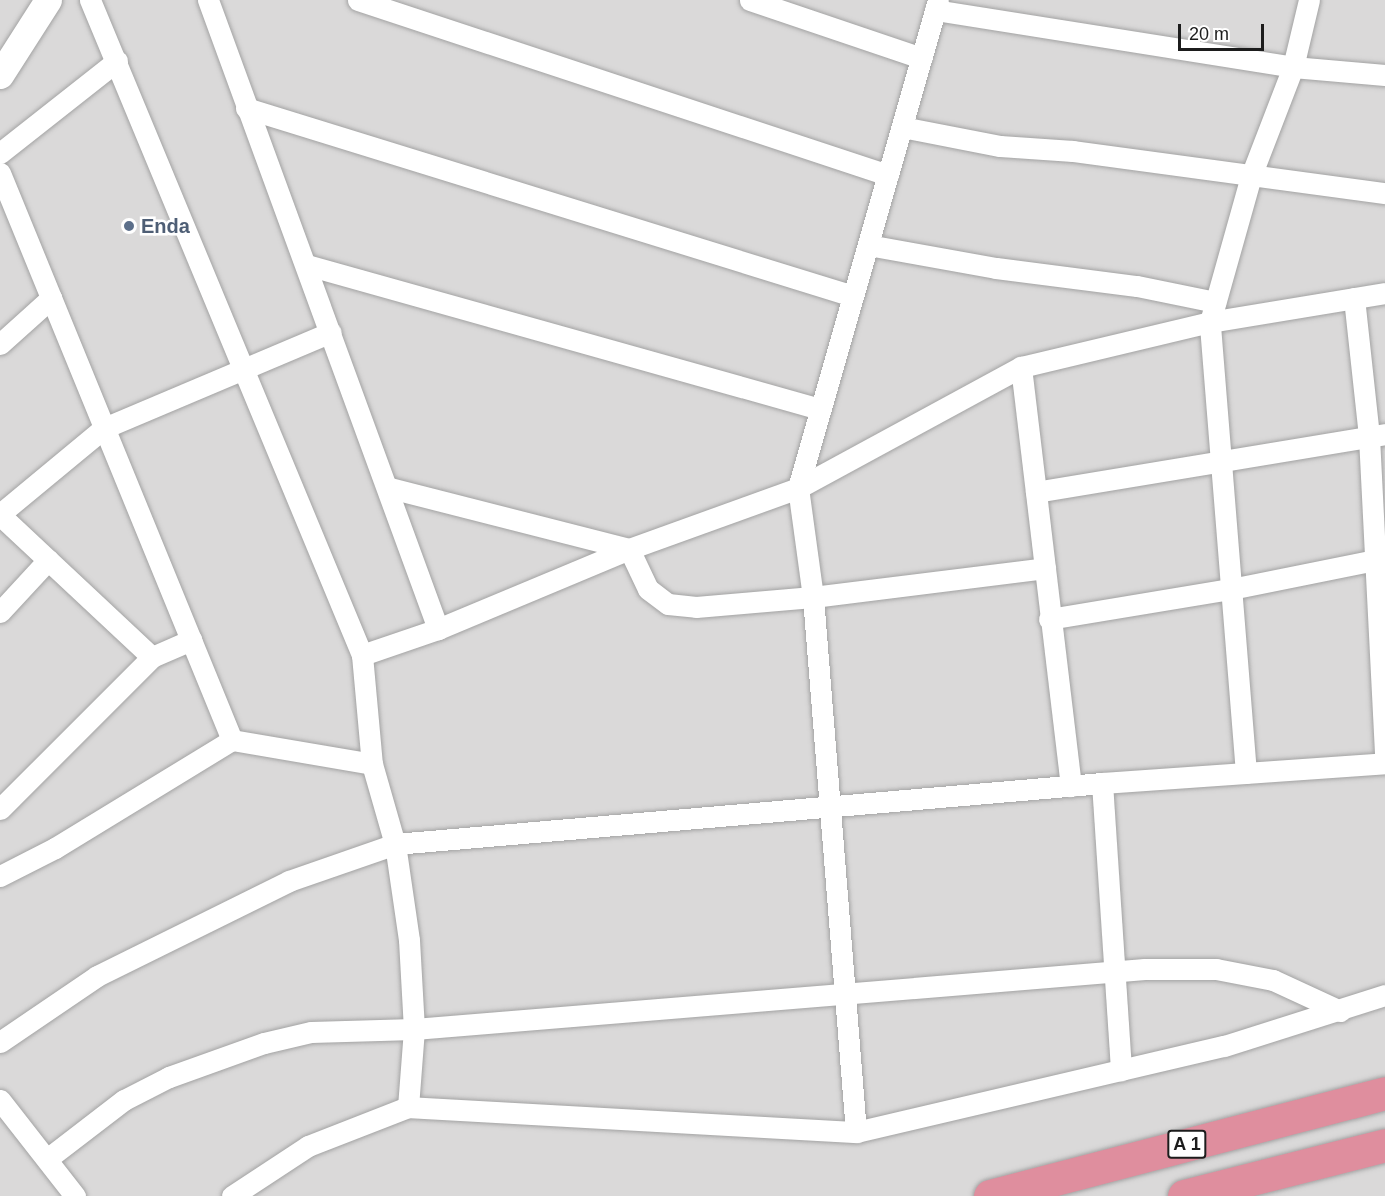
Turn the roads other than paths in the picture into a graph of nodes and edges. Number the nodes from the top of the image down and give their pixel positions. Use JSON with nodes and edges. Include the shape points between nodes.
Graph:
{"nodes":[{"id":1,"x":48,"y":0,"type":"edge"},
{"id":2,"x":90,"y":0,"type":"edge"},
{"id":3,"x":208,"y":0,"type":"edge"},
{"id":4,"x":358,"y":0,"type":"edge"},
{"id":5,"x":750,"y":0,"type":"edge"},
{"id":6,"x":1309,"y":0,"type":"edge"},
{"id":7,"x":936,"y":5,"type":"edge"},
{"id":8,"x":921,"y":58,"type":"junction"},
{"id":9,"x":117,"y":61,"type":"junction"},
{"id":10,"x":1293,"y":67,"type":"junction"},
{"id":11,"x":2,"y":69,"type":"edge"},
{"id":12,"x":1385,"y":75,"type":"edge"},
{"id":13,"x":246,"y":108,"type":"junction"},
{"id":14,"x":902,"y":127,"type":"junction"},
{"id":15,"x":0,"y":153,"type":"edge"},
{"id":16,"x":0,"y":173,"type":"edge"},
{"id":17,"x":888,"y":175,"type":"junction"},
{"id":18,"x":1251,"y":176,"type":"junction"},
{"id":19,"x":1385,"y":193,"type":"edge"},
{"id":20,"x":868,"y":245,"type":"junction"},
{"id":21,"x":307,"y":265,"type":"junction"},
{"id":22,"x":1385,"y":292,"type":"edge"},
{"id":23,"x":853,"y":296,"type":"junction"},
{"id":24,"x":51,"y":298,"type":"junction"},
{"id":25,"x":1354,"y":298,"type":"junction"},
{"id":26,"x":1215,"y":302,"type":"junction"},
{"id":27,"x":1210,"y":322,"type":"junction"},
{"id":28,"x":331,"y":332,"type":"junction"},
{"id":29,"x":0,"y":344,"type":"edge"},
{"id":30,"x":1021,"y":367,"type":"junction"},
{"id":31,"x":244,"y":368,"type":"junction"},
{"id":32,"x":820,"y":409,"type":"junction"},
{"id":33,"x":104,"y":428,"type":"junction"},
{"id":34,"x":1377,"y":435,"type":"edge"},
{"id":35,"x":1222,"y":463,"type":"junction"},
{"id":36,"x":390,"y":488,"type":"junction"},
{"id":37,"x":798,"y":488,"type":"junction"},
{"id":38,"x":1036,"y":492,"type":"junction"},
{"id":39,"x":0,"y":514,"type":"edge"},
{"id":40,"x":629,"y":549,"type":"junction"},
{"id":41,"x":1381,"y":559,"type":"edge"},
{"id":42,"x":48,"y":560,"type":"junction"},
{"id":43,"x":1045,"y":568,"type":"junction"},
{"id":44,"x":1231,"y":589,"type":"junction"},
{"id":45,"x":813,"y":597,"type":"junction"},
{"id":46,"x":0,"y":612,"type":"edge"},
{"id":47,"x":1049,"y":618,"type":"junction"},
{"id":48,"x":438,"y":629,"type":"junction"},
{"id":49,"x":191,"y":640,"type":"junction"},
{"id":50,"x":362,"y":655,"type":"junction"},
{"id":51,"x":152,"y":657,"type":"junction"},
{"id":52,"x":232,"y":740,"type":"junction"},
{"id":53,"x":1385,"y":759,"type":"edge"},
{"id":54,"x":372,"y":764,"type":"junction"},
{"id":55,"x":1385,"y":764,"type":"edge"},
{"id":56,"x":1246,"y":773,"type":"junction"},
{"id":57,"x":1102,"y":783,"type":"junction"},
{"id":58,"x":1071,"y":786,"type":"junction"},
{"id":59,"x":827,"y":807,"type":"junction"},
{"id":60,"x":0,"y":809,"type":"edge"},
{"id":61,"x":396,"y":844,"type":"junction"},
{"id":62,"x":0,"y":876,"type":"edge"},
{"id":63,"x":1114,"y":972,"type":"junction"},
{"id":64,"x":844,"y":995,"type":"junction"},
{"id":65,"x":1385,"y":995,"type":"edge"},
{"id":66,"x":1340,"y":1011,"type":"junction"},
{"id":67,"x":414,"y":1029,"type":"junction"},
{"id":68,"x":0,"y":1042,"type":"edge"},
{"id":69,"x":1120,"y":1070,"type":"junction"},
{"id":70,"x":1385,"y":1093,"type":"edge"},
{"id":71,"x":0,"y":1100,"type":"edge"},
{"id":72,"x":408,"y":1107,"type":"junction"},
{"id":73,"x":856,"y":1132,"type":"junction"},
{"id":74,"x":1385,"y":1145,"type":"edge"},
{"id":75,"x":47,"y":1159,"type":"junction"},
{"id":76,"x":75,"y":1196,"type":"edge"},
{"id":77,"x":232,"y":1196,"type":"edge"},
{"id":78,"x":990,"y":1196,"type":"edge"},
{"id":79,"x":1184,"y":1196,"type":"edge"}],
"edges":[{"from":1,"to":11,"type":"street"},
{"from":2,"to":9,"type":"street"},
{"from":3,"to":13,"type":"street"},
{"from":4,"to":17,"type":"street"},
{"from":5,"to":8,"type":"street"},
{"from":6,"to":10,"type":"street"},
{"from":7,"to":8,"type":"street"},
{"from":7,"to":10,"type":"street"},
{"from":8,"to":14,"type":"street"},
{"from":9,"to":15,"type":"street"},
{"from":9,"to":31,"type":"street"},
{"from":10,"to":12,"type":"street"},
{"from":10,"to":18,"type":"street"},
{"from":13,"to":21,"type":"street"},
{"from":13,"to":23,"type":"street"},
{"from":14,"to":17,"type":"street"},
{"from":14,"to":18,"type":"street","via":[[1000,146]]},
{"from":16,"to":24,"type":"street"},
{"from":17,"to":20,"type":"street"},
{"from":18,"to":19,"type":"street"},
{"from":18,"to":26,"type":"street"},
{"from":20,"to":23,"type":"street"},
{"from":20,"to":26,"type":"street","via":[[996,268],[1137,286]]},
{"from":21,"to":28,"type":"street"},
{"from":21,"to":32,"type":"street"},
{"from":22,"to":25,"type":"street"},
{"from":23,"to":32,"type":"street"},
{"from":24,"to":29,"type":"street"},
{"from":24,"to":33,"type":"street"},
{"from":25,"to":27,"type":"street"},
{"from":25,"to":34,"type":"street"},
{"from":26,"to":27,"type":"street"},
{"from":27,"to":30,"type":"street"},
{"from":27,"to":35,"type":"street"},
{"from":28,"to":31,"type":"street"},
{"from":28,"to":36,"type":"street"},
{"from":30,"to":37,"type":"street"},
{"from":30,"to":38,"type":"street"},
{"from":31,"to":33,"type":"street"},
{"from":31,"to":50,"type":"street"},
{"from":32,"to":37,"type":"street"},
{"from":33,"to":39,"type":"street"},
{"from":33,"to":49,"type":"street"},
{"from":34,"to":35,"type":"street"},
{"from":34,"to":41,"type":"street"},
{"from":35,"to":38,"type":"street"},
{"from":35,"to":44,"type":"street"},
{"from":36,"to":40,"type":"street"},
{"from":36,"to":48,"type":"street"},
{"from":37,"to":40,"type":"street"},
{"from":37,"to":45,"type":"street"},
{"from":38,"to":43,"type":"street"},
{"from":39,"to":42,"type":"street"},
{"from":40,"to":45,"type":"street","via":[[648,590],[668,604],[696,607]]},
{"from":40,"to":48,"type":"street"},
{"from":41,"to":44,"type":"street"},
{"from":41,"to":53,"type":"street"},
{"from":42,"to":46,"type":"street"},
{"from":42,"to":51,"type":"street"},
{"from":43,"to":45,"type":"street"},
{"from":43,"to":47,"type":"street"},
{"from":44,"to":47,"type":"street"},
{"from":44,"to":56,"type":"street"},
{"from":45,"to":59,"type":"street"},
{"from":47,"to":58,"type":"street"},
{"from":48,"to":50,"type":"street"},
{"from":49,"to":51,"type":"street"},
{"from":49,"to":52,"type":"street"},
{"from":50,"to":54,"type":"street"},
{"from":51,"to":60,"type":"street"},
{"from":52,"to":54,"type":"street"},
{"from":52,"to":62,"type":"street","via":[[55,848]]},
{"from":54,"to":61,"type":"street"},
{"from":55,"to":56,"type":"street"},
{"from":56,"to":57,"type":"street"},
{"from":57,"to":58,"type":"street"},
{"from":57,"to":63,"type":"street"},
{"from":58,"to":59,"type":"street"},
{"from":59,"to":61,"type":"street"},
{"from":59,"to":64,"type":"street"},
{"from":61,"to":67,"type":"street","via":[[409,940]]},
{"from":61,"to":68,"type":"street","via":[[289,881],[97,976]]},
{"from":63,"to":64,"type":"street"},
{"from":63,"to":66,"type":"street","via":[[1216,969],[1273,980]]},
{"from":63,"to":69,"type":"street"},
{"from":64,"to":67,"type":"street"},
{"from":64,"to":73,"type":"street"},
{"from":65,"to":66,"type":"street"},
{"from":66,"to":69,"type":"street","via":[[1224,1046]]},
{"from":67,"to":72,"type":"street"},
{"from":67,"to":75,"type":"street","via":[[311,1032],[221,1058],[123,1100]]},
{"from":69,"to":73,"type":"street"},
{"from":70,"to":78,"type":"highway","number":"A 1"},
{"from":71,"to":75,"type":"street"},
{"from":72,"to":73,"type":"street"},
{"from":72,"to":77,"type":"street","via":[[308,1146]]},
{"from":74,"to":79,"type":"highway"},
{"from":75,"to":76,"type":"street"}]}
